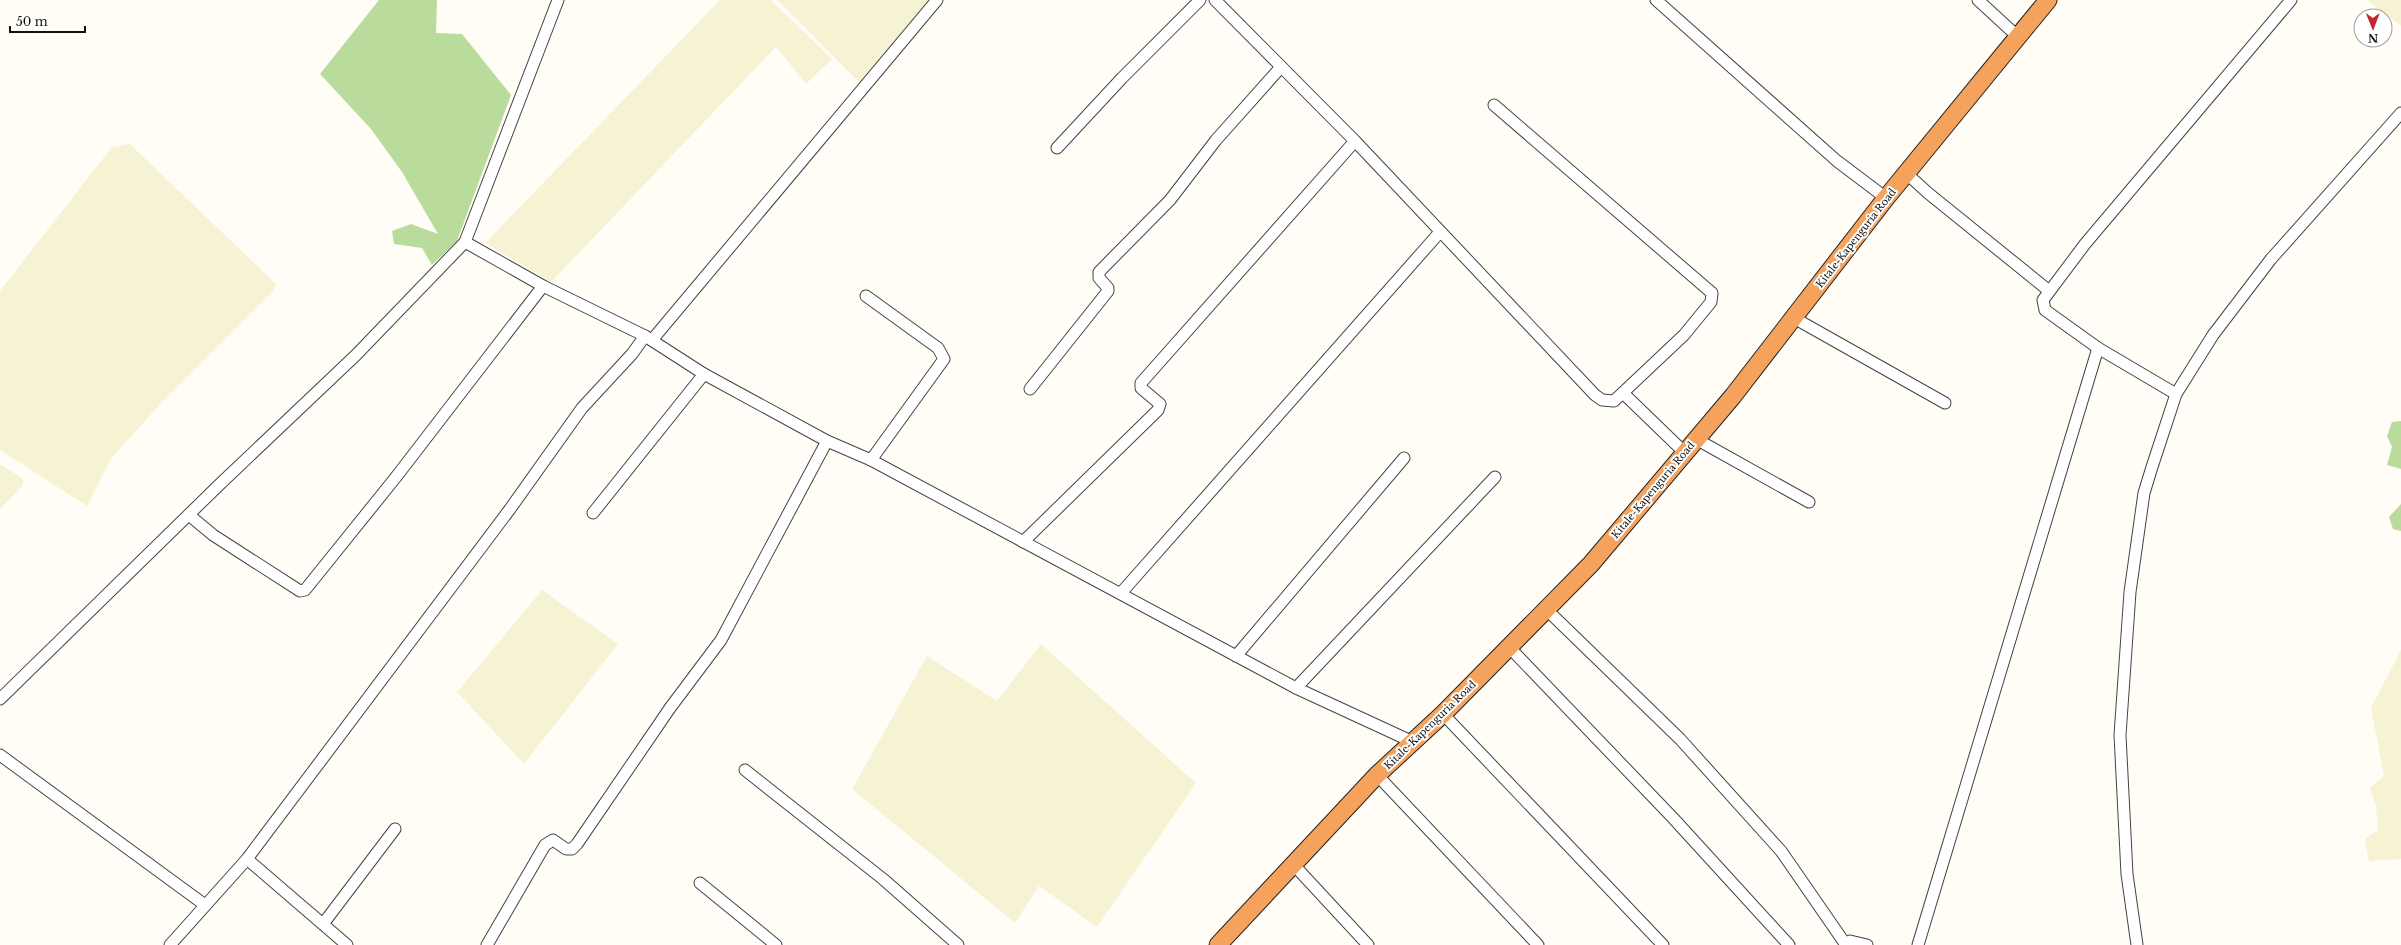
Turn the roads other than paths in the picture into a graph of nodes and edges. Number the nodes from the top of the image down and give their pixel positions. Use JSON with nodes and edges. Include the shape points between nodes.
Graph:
{"nodes":[{"id":1,"x":558,"y":0,"type":"edge"},
{"id":2,"x":937,"y":0,"type":"edge"},
{"id":3,"x":1200,"y":0,"type":"edge"},
{"id":4,"x":1215,"y":0,"type":"edge"},
{"id":5,"x":1656,"y":0,"type":"edge"},
{"id":6,"x":1978,"y":0,"type":"edge"},
{"id":7,"x":2048,"y":0,"type":"edge"},
{"id":8,"x":2291,"y":0,"type":"edge"},
{"id":9,"x":2017,"y":36,"type":"junction"},
{"id":10,"x":1281,"y":67,"type":"junction"},
{"id":11,"x":1494,"y":106,"type":"dead end"},
{"id":12,"x":2401,"y":113,"type":"edge"},
{"id":13,"x":1355,"y":142,"type":"junction"},
{"id":14,"x":1057,"y":148,"type":"dead end"},
{"id":15,"x":1906,"y":173,"type":"junction"},
{"id":16,"x":1886,"y":198,"type":"junction"},
{"id":17,"x":1440,"y":232,"type":"junction"},
{"id":18,"x":465,"y":242,"type":"junction"},
{"id":19,"x":543,"y":286,"type":"junction"},
{"id":20,"x":2048,"y":290,"type":"junction"},
{"id":21,"x":866,"y":296,"type":"dead end"},
{"id":22,"x":1794,"y":318,"type":"junction"},
{"id":23,"x":649,"y":338,"type":"junction"},
{"id":24,"x":2098,"y":348,"type":"junction"},
{"id":25,"x":704,"y":374,"type":"junction"},
{"id":26,"x":1030,"y":389,"type":"dead end"},
{"id":27,"x":1623,"y":392,"type":"junction"},
{"id":28,"x":2176,"y":394,"type":"junction"},
{"id":29,"x":1945,"y":404,"type":"dead end"},
{"id":30,"x":1696,"y":439,"type":"junction"},
{"id":31,"x":827,"y":441,"type":"junction"},
{"id":32,"x":1684,"y":452,"type":"junction"},
{"id":33,"x":1404,"y":458,"type":"dead end"},
{"id":34,"x":871,"y":460,"type":"junction"},
{"id":35,"x":1495,"y":477,"type":"dead end"},
{"id":36,"x":1809,"y":502,"type":"dead end"},
{"id":37,"x":593,"y":513,"type":"dead end"},
{"id":38,"x":189,"y":515,"type":"junction"},
{"id":39,"x":1023,"y":542,"type":"junction"},
{"id":40,"x":1121,"y":593,"type":"junction"},
{"id":41,"x":1546,"y":609,"type":"junction"},
{"id":42,"x":1509,"y":647,"type":"junction"},
{"id":43,"x":1236,"y":656,"type":"junction"},
{"id":44,"x":1296,"y":688,"type":"junction"},
{"id":45,"x":0,"y":699,"type":"edge"},
{"id":46,"x":1443,"y":714,"type":"junction"},
{"id":47,"x":1413,"y":742,"type":"junction"},
{"id":48,"x":0,"y":755,"type":"edge"},
{"id":49,"x":745,"y":770,"type":"dead end"},
{"id":50,"x":1377,"y":775,"type":"junction"},
{"id":51,"x":395,"y":829,"type":"dead end"},
{"id":52,"x":247,"y":858,"type":"junction"},
{"id":53,"x":1293,"y":864,"type":"junction"},
{"id":54,"x":700,"y":883,"type":"dead end"},
{"id":55,"x":205,"y":905,"type":"junction"},
{"id":56,"x":323,"y":924,"type":"junction"},
{"id":57,"x":170,"y":945,"type":"edge"},
{"id":58,"x":347,"y":945,"type":"edge"},
{"id":59,"x":487,"y":945,"type":"edge"},
{"id":60,"x":776,"y":945,"type":"edge"},
{"id":61,"x":958,"y":945,"type":"edge"},
{"id":62,"x":1218,"y":945,"type":"edge"},
{"id":63,"x":1368,"y":945,"type":"edge"},
{"id":64,"x":1538,"y":945,"type":"edge"},
{"id":65,"x":1663,"y":945,"type":"edge"},
{"id":66,"x":1789,"y":945,"type":"edge"},
{"id":67,"x":1846,"y":945,"type":"edge"},
{"id":68,"x":1867,"y":945,"type":"edge"},
{"id":69,"x":1918,"y":945,"type":"edge"},
{"id":70,"x":2137,"y":945,"type":"edge"}],
"edges":[{"from":1,"to":18,"type":"street"},
{"from":2,"to":23,"type":"street"},
{"from":3,"to":14,"type":"street"},
{"from":4,"to":10,"type":"street"},
{"from":5,"to":16,"type":"street","via":[[1837,161]]},
{"from":6,"to":9,"type":"street"},
{"from":7,"to":9,"type":"highway","name":"Kitale-Kapenguria Road"},
{"from":8,"to":20,"type":"street"},
{"from":9,"to":15,"type":"highway","name":"Kitale-Kapenguria Road"},
{"from":10,"to":13,"type":"street"},
{"from":10,"to":26,"type":"street","via":[[1216,140],[1170,200],[1099,272],[1099,278],[1108,291]]},
{"from":11,"to":27,"type":"street","via":[[1712,293],[1711,302],[1684,335]]},
{"from":12,"to":28,"type":"street","via":[[2271,259],[2213,335]]},
{"from":13,"to":17,"type":"street"},
{"from":13,"to":39,"type":"street","via":[[1141,384],[1141,388],[1160,404],[1158,410]]},
{"from":15,"to":16,"type":"highway","name":"Kitale-Kapenguria Road"},
{"from":15,"to":20,"type":"street"},
{"from":16,"to":22,"type":"highway","name":"Kitale-Kapenguria Road"},
{"from":17,"to":27,"type":"street","via":[[1595,395],[1607,402],[1614,401]]},
{"from":17,"to":40,"type":"street"},
{"from":18,"to":19,"type":"street"},
{"from":18,"to":38,"type":"street","via":[[356,355]]},
{"from":19,"to":23,"type":"street"},
{"from":19,"to":38,"type":"street","via":[[305,590],[300,591],[213,535]]},
{"from":20,"to":24,"type":"street","via":[[2043,300],[2045,310]]},
{"from":21,"to":34,"type":"street","via":[[938,348],[944,359]]},
{"from":22,"to":29,"type":"street"},
{"from":22,"to":30,"type":"highway","name":"Kitale-Kapenguria Road"},
{"from":23,"to":25,"type":"street"},
{"from":23,"to":52,"type":"street","via":[[582,408],[510,510]]},
{"from":24,"to":28,"type":"street"},
{"from":24,"to":69,"type":"street"},
{"from":25,"to":31,"type":"street"},
{"from":25,"to":37,"type":"street"},
{"from":27,"to":32,"type":"street"},
{"from":28,"to":70,"type":"street","via":[[2144,493],[2130,592],[2120,735],[2127,874]]},
{"from":30,"to":32,"type":"highway","name":"Kitale-Kapenguria Road"},
{"from":30,"to":36,"type":"street"},
{"from":31,"to":34,"type":"street"},
{"from":31,"to":59,"type":"street","via":[[721,640],[670,708],[577,844],[572,849],[566,849],[553,840],[546,845]]},
{"from":32,"to":41,"type":"highway","name":"Kitale-Kapenguria Road","via":[[1591,564]]},
{"from":33,"to":43,"type":"street"},
{"from":34,"to":39,"type":"street"},
{"from":35,"to":44,"type":"street"},
{"from":38,"to":45,"type":"street"},
{"from":39,"to":40,"type":"street"},
{"from":40,"to":43,"type":"street"},
{"from":41,"to":42,"type":"highway","name":"Kitale-Kapenguria Road"},
{"from":41,"to":67,"type":"street","via":[[1680,739],[1781,851]]},
{"from":42,"to":46,"type":"highway","name":"Kitale-Kapenguria Road"},
{"from":42,"to":66,"type":"street","via":[[1673,818]]},
{"from":43,"to":44,"type":"street"},
{"from":44,"to":47,"type":"street"},
{"from":46,"to":47,"type":"highway","name":"Kitale-Kapenguria Road"},
{"from":46,"to":65,"type":"street"},
{"from":47,"to":50,"type":"highway","name":"Kitale-Kapenguria Road"},
{"from":48,"to":55,"type":"street"},
{"from":49,"to":61,"type":"street","via":[[883,880]]},
{"from":50,"to":53,"type":"highway","name":"Kitale-Kapenguria Road"},
{"from":50,"to":64,"type":"street"},
{"from":51,"to":56,"type":"street"},
{"from":52,"to":55,"type":"street"},
{"from":52,"to":56,"type":"street"},
{"from":53,"to":62,"type":"highway","name":"Kitale-Kapenguria Road"},
{"from":53,"to":63,"type":"street"},
{"from":54,"to":60,"type":"street"},
{"from":55,"to":57,"type":"street"},
{"from":56,"to":58,"type":"street"},
{"from":67,"to":68,"type":"street","via":[[1850,941]]}]}
